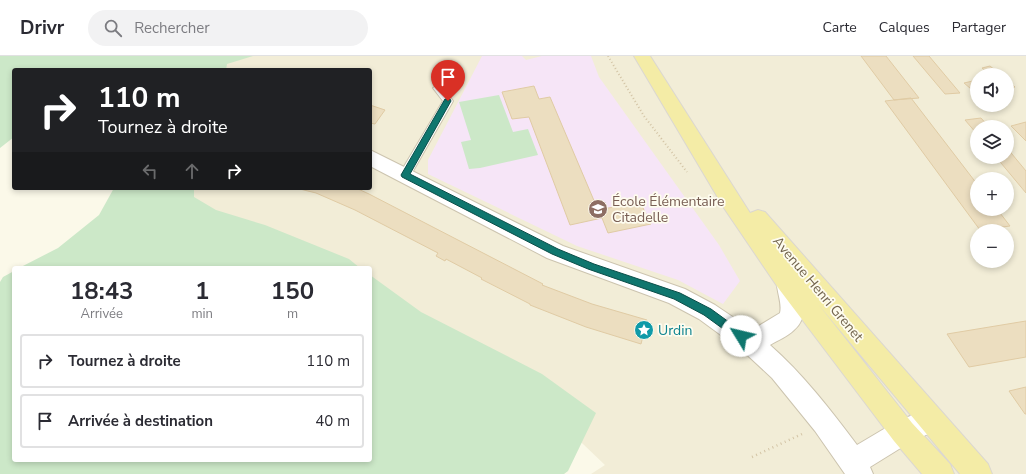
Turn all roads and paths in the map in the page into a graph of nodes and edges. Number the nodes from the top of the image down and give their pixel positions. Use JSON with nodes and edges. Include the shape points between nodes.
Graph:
{"nodes":[{"id":1,"x":608,"y":56,"type":"edge"},
{"id":2,"x":642,"y":56,"type":"edge"},
{"id":3,"x":438,"y":88,"type":"dead end"},
{"id":4,"x":705,"y":157,"type":"junction"},
{"id":5,"x":372,"y":158,"type":"edge"},
{"id":6,"x":405,"y":175,"type":"junction"},
{"id":7,"x":690,"y":176,"type":"dead end"},
{"id":8,"x":787,"y":282,"type":"junction"},
{"id":9,"x":752,"y":344,"type":"junction"},
{"id":10,"x":931,"y":420,"type":"junction"},
{"id":11,"x":903,"y":432,"type":"junction"},
{"id":12,"x":856,"y":468,"type":"edge"},
{"id":13,"x":940,"y":474,"type":"edge"},
{"id":14,"x":978,"y":474,"type":"edge"}],
"edges":[{"from":1,"to":7,"type":"path","via":[[661,142]]},
{"from":2,"to":4,"type":"main road","name":"Avenue Henri Grenet"},
{"from":3,"to":6,"type":"lane","via":[[448,101]]},
{"from":4,"to":8,"type":"main road","name":"Avenue Henri Grenet","via":[[731,202]]},
{"from":4,"to":10,"type":"main road","name":"Avenue Henri Grenet"},
{"from":5,"to":6,"type":"street"},
{"from":6,"to":9,"type":"street","via":[[555,252],[677,296],[707,312]]},
{"from":8,"to":9,"type":"street","via":[[792,300],[790,319],[781,328]]},
{"from":8,"to":11,"type":"main road","name":"Avenue Henri Grenet"},
{"from":9,"to":12,"type":"street","via":[[781,370],[824,422]]},
{"from":10,"to":11,"type":"street"},
{"from":10,"to":14,"type":"main road","name":"Avenue Henri Grenet"},
{"from":11,"to":12,"type":"street"},
{"from":11,"to":13,"type":"main road","name":"Avenue Henri Grenet"}]}
